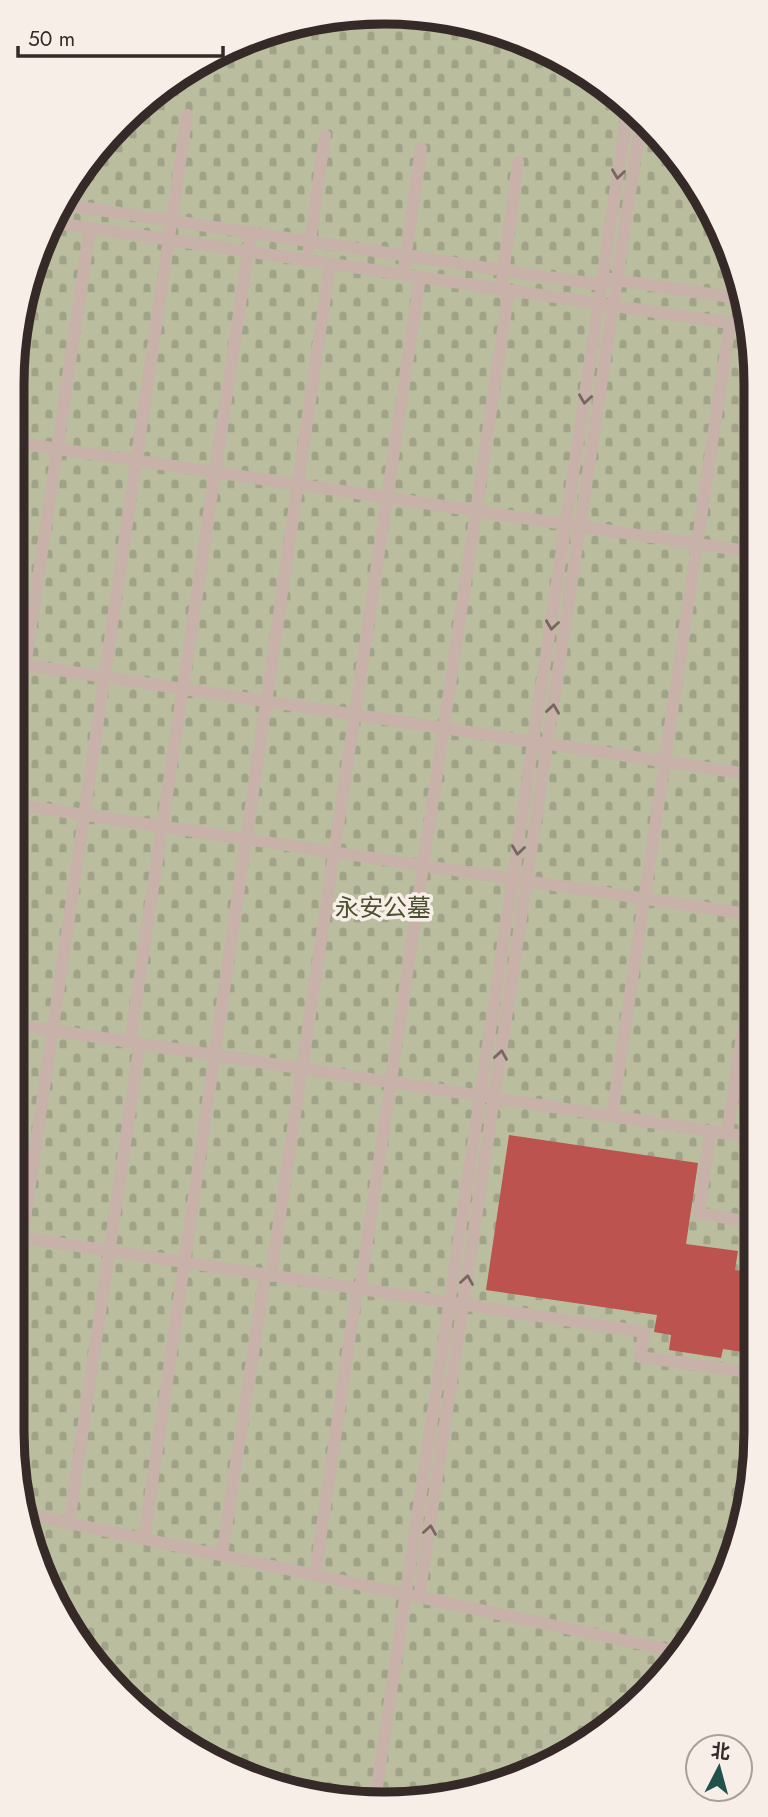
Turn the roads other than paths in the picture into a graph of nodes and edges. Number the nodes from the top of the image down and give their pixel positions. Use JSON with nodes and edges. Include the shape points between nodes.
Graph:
{"nodes":[{"id":1,"x":187,"y":115,"type":"dead end"},
{"id":2,"x":626,"y":119,"type":"edge"},
{"id":3,"x":639,"y":131,"type":"edge"},
{"id":4,"x":326,"y":135,"type":"dead end"},
{"id":5,"x":421,"y":148,"type":"dead end"},
{"id":6,"x":517,"y":162,"type":"dead end"},
{"id":7,"x":72,"y":206,"type":"edge"},
{"id":8,"x":172,"y":221,"type":"junction"},
{"id":9,"x":63,"y":224,"type":"edge"},
{"id":10,"x":90,"y":228,"type":"junction"},
{"id":11,"x":251,"y":232,"type":"junction"},
{"id":12,"x":169,"y":240,"type":"junction"},
{"id":13,"x":310,"y":241,"type":"junction"},
{"id":14,"x":248,"y":251,"type":"junction"},
{"id":15,"x":406,"y":256,"type":"junction"},
{"id":16,"x":307,"y":260,"type":"junction"},
{"id":17,"x":330,"y":264,"type":"junction"},
{"id":18,"x":503,"y":270,"type":"junction"},
{"id":19,"x":403,"y":275,"type":"junction"},
{"id":20,"x":420,"y":277,"type":"junction"},
{"id":21,"x":602,"y":281,"type":"junction"},
{"id":22,"x":617,"y":281,"type":"junction"},
{"id":23,"x":505,"y":289,"type":"junction"},
{"id":24,"x":733,"y":298,"type":"edge"},
{"id":25,"x":599,"y":303,"type":"junction"},
{"id":26,"x":613,"y":305,"type":"junction"},
{"id":27,"x":730,"y":323,"type":"junction"},
{"id":28,"x":738,"y":324,"type":"edge"},
{"id":29,"x":24,"y":444,"type":"edge"},
{"id":30,"x":58,"y":449,"type":"junction"},
{"id":31,"x":137,"y":460,"type":"junction"},
{"id":32,"x":215,"y":472,"type":"junction"},
{"id":33,"x":298,"y":484,"type":"junction"},
{"id":34,"x":387,"y":498,"type":"junction"},
{"id":35,"x":475,"y":511,"type":"junction"},
{"id":36,"x":566,"y":525,"type":"junction"},
{"id":37,"x":580,"y":527,"type":"junction"},
{"id":38,"x":697,"y":544,"type":"junction"},
{"id":39,"x":744,"y":551,"type":"edge"},
{"id":40,"x":24,"y":636,"type":"edge"},
{"id":41,"x":24,"y":665,"type":"edge"},
{"id":42,"x":105,"y":677,"type":"junction"},
{"id":43,"x":183,"y":689,"type":"junction"},
{"id":44,"x":266,"y":701,"type":"junction"},
{"id":45,"x":355,"y":715,"type":"junction"},
{"id":46,"x":443,"y":728,"type":"junction"},
{"id":47,"x":534,"y":742,"type":"junction"},
{"id":48,"x":548,"y":744,"type":"junction"},
{"id":49,"x":664,"y":761,"type":"junction"},
{"id":50,"x":744,"y":773,"type":"edge"},
{"id":51,"x":24,"y":806,"type":"edge"},
{"id":52,"x":85,"y":815,"type":"junction"},
{"id":53,"x":163,"y":826,"type":"junction"},
{"id":54,"x":246,"y":839,"type":"junction"},
{"id":55,"x":334,"y":852,"type":"junction"},
{"id":56,"x":423,"y":866,"type":"junction"},
{"id":57,"x":514,"y":879,"type":"junction"},
{"id":58,"x":527,"y":881,"type":"junction"},
{"id":59,"x":644,"y":899,"type":"junction"},
{"id":60,"x":744,"y":914,"type":"edge"},
{"id":61,"x":744,"y":1023,"type":"edge"},
{"id":62,"x":24,"y":1026,"type":"edge"},
{"id":63,"x":53,"y":1030,"type":"junction"},
{"id":64,"x":135,"y":1043,"type":"junction"},
{"id":65,"x":214,"y":1055,"type":"junction"},
{"id":66,"x":302,"y":1069,"type":"junction"},
{"id":67,"x":391,"y":1082,"type":"junction"},
{"id":68,"x":488,"y":1097,"type":"junction"},
{"id":69,"x":612,"y":1116,"type":"junction"},
{"id":70,"x":710,"y":1132,"type":"junction"},
{"id":71,"x":727,"y":1134,"type":"junction"},
{"id":72,"x":744,"y":1136,"type":"edge"},
{"id":73,"x":24,"y":1197,"type":"edge"},
{"id":74,"x":744,"y":1221,"type":"edge"},
{"id":75,"x":24,"y":1238,"type":"edge"},
{"id":76,"x":109,"y":1251,"type":"junction"},
{"id":77,"x":184,"y":1262,"type":"junction"},
{"id":78,"x":268,"y":1275,"type":"junction"},
{"id":79,"x":360,"y":1289,"type":"junction"},
{"id":80,"x":457,"y":1304,"type":"junction"},
{"id":81,"x":744,"y":1371,"type":"edge"},
{"id":82,"x":34,"y":1516,"type":"edge"},
{"id":83,"x":69,"y":1523,"type":"junction"},
{"id":84,"x":144,"y":1539,"type":"junction"},
{"id":85,"x":222,"y":1555,"type":"junction"},
{"id":86,"x":319,"y":1575,"type":"junction"},
{"id":87,"x":413,"y":1596,"type":"junction"},
{"id":88,"x":670,"y":1650,"type":"edge"},
{"id":89,"x":376,"y":1792,"type":"edge"}],
"edges":[{"from":1,"to":8,"type":"lane"},
{"from":2,"to":21,"type":"lane","one_way":true},
{"from":3,"to":22,"type":"lane"},
{"from":4,"to":13,"type":"lane"},
{"from":5,"to":15,"type":"lane"},
{"from":6,"to":18,"type":"lane"},
{"from":7,"to":8,"type":"lane"},
{"from":8,"to":11,"type":"lane"},
{"from":8,"to":12,"type":"lane"},
{"from":9,"to":10,"type":"lane"},
{"from":10,"to":12,"type":"lane"},
{"from":10,"to":30,"type":"lane"},
{"from":11,"to":13,"type":"lane"},
{"from":11,"to":14,"type":"lane"},
{"from":12,"to":14,"type":"lane"},
{"from":12,"to":31,"type":"lane"},
{"from":13,"to":15,"type":"lane"},
{"from":13,"to":16,"type":"lane"},
{"from":14,"to":16,"type":"lane"},
{"from":14,"to":32,"type":"lane"},
{"from":15,"to":18,"type":"lane"},
{"from":15,"to":19,"type":"lane"},
{"from":16,"to":17,"type":"lane"},
{"from":17,"to":19,"type":"lane"},
{"from":17,"to":33,"type":"lane"},
{"from":18,"to":21,"type":"lane"},
{"from":18,"to":23,"type":"lane"},
{"from":19,"to":20,"type":"lane"},
{"from":20,"to":23,"type":"lane"},
{"from":20,"to":34,"type":"lane"},
{"from":21,"to":22,"type":"lane"},
{"from":21,"to":25,"type":"lane"},
{"from":22,"to":24,"type":"lane"},
{"from":22,"to":26,"type":"lane"},
{"from":23,"to":25,"type":"lane"},
{"from":23,"to":35,"type":"lane"},
{"from":25,"to":26,"type":"lane"},
{"from":25,"to":36,"type":"lane","one_way":true},
{"from":26,"to":27,"type":"lane"},
{"from":26,"to":37,"type":"lane"},
{"from":27,"to":28,"type":"lane"},
{"from":27,"to":38,"type":"lane"},
{"from":29,"to":30,"type":"lane"},
{"from":30,"to":31,"type":"lane"},
{"from":30,"to":40,"type":"lane"},
{"from":31,"to":32,"type":"lane"},
{"from":31,"to":42,"type":"lane"},
{"from":32,"to":33,"type":"lane"},
{"from":32,"to":43,"type":"lane"},
{"from":33,"to":34,"type":"lane"},
{"from":33,"to":44,"type":"lane"},
{"from":34,"to":35,"type":"lane"},
{"from":34,"to":45,"type":"lane"},
{"from":35,"to":36,"type":"lane"},
{"from":35,"to":46,"type":"lane"},
{"from":36,"to":37,"type":"lane"},
{"from":36,"to":47,"type":"lane","one_way":true},
{"from":37,"to":38,"type":"lane"},
{"from":48,"to":37,"type":"lane","one_way":true},
{"from":38,"to":39,"type":"lane"},
{"from":38,"to":49,"type":"lane"},
{"from":41,"to":42,"type":"lane"},
{"from":42,"to":43,"type":"lane"},
{"from":42,"to":52,"type":"lane"},
{"from":43,"to":44,"type":"lane"},
{"from":43,"to":53,"type":"lane"},
{"from":44,"to":45,"type":"lane"},
{"from":44,"to":54,"type":"lane"},
{"from":45,"to":46,"type":"lane"},
{"from":45,"to":55,"type":"lane"},
{"from":46,"to":47,"type":"lane"},
{"from":46,"to":56,"type":"lane"},
{"from":47,"to":48,"type":"lane"},
{"from":47,"to":57,"type":"lane","one_way":true},
{"from":48,"to":49,"type":"lane"},
{"from":48,"to":58,"type":"lane"},
{"from":49,"to":50,"type":"lane"},
{"from":49,"to":59,"type":"lane"},
{"from":51,"to":52,"type":"lane"},
{"from":52,"to":53,"type":"lane"},
{"from":52,"to":63,"type":"lane"},
{"from":53,"to":54,"type":"lane"},
{"from":53,"to":64,"type":"lane"},
{"from":54,"to":55,"type":"lane"},
{"from":54,"to":65,"type":"lane"},
{"from":55,"to":56,"type":"lane"},
{"from":55,"to":66,"type":"lane"},
{"from":56,"to":57,"type":"lane"},
{"from":56,"to":67,"type":"lane"},
{"from":57,"to":58,"type":"lane"},
{"from":57,"to":68,"type":"lane"},
{"from":58,"to":59,"type":"lane"},
{"from":68,"to":58,"type":"lane","one_way":true},
{"from":59,"to":60,"type":"lane"},
{"from":59,"to":69,"type":"lane"},
{"from":61,"to":71,"type":"lane"},
{"from":62,"to":63,"type":"lane"},
{"from":63,"to":64,"type":"lane"},
{"from":63,"to":73,"type":"lane"},
{"from":64,"to":65,"type":"lane"},
{"from":64,"to":76,"type":"lane"},
{"from":65,"to":66,"type":"lane"},
{"from":65,"to":77,"type":"lane"},
{"from":66,"to":67,"type":"lane"},
{"from":66,"to":78,"type":"lane"},
{"from":67,"to":68,"type":"lane"},
{"from":67,"to":79,"type":"lane"},
{"from":68,"to":69,"type":"lane"},
{"from":68,"to":80,"type":"lane"},
{"from":69,"to":70,"type":"lane"},
{"from":70,"to":71,"type":"lane"},
{"from":70,"to":74,"type":"lane","via":[[699,1213]]},
{"from":71,"to":72,"type":"lane"},
{"from":75,"to":76,"type":"lane"},
{"from":76,"to":77,"type":"lane"},
{"from":76,"to":83,"type":"lane"},
{"from":77,"to":78,"type":"lane"},
{"from":77,"to":84,"type":"lane"},
{"from":78,"to":79,"type":"lane"},
{"from":78,"to":85,"type":"lane"},
{"from":79,"to":80,"type":"lane"},
{"from":79,"to":86,"type":"lane"},
{"from":80,"to":81,"type":"lane","via":[[644,1332],[640,1357]]},
{"from":80,"to":87,"type":"lane"},
{"from":82,"to":83,"type":"lane"},
{"from":83,"to":84,"type":"lane"},
{"from":84,"to":85,"type":"lane"},
{"from":85,"to":86,"type":"lane"},
{"from":86,"to":87,"type":"lane"},
{"from":87,"to":88,"type":"lane"},
{"from":87,"to":89,"type":"lane"}]}
